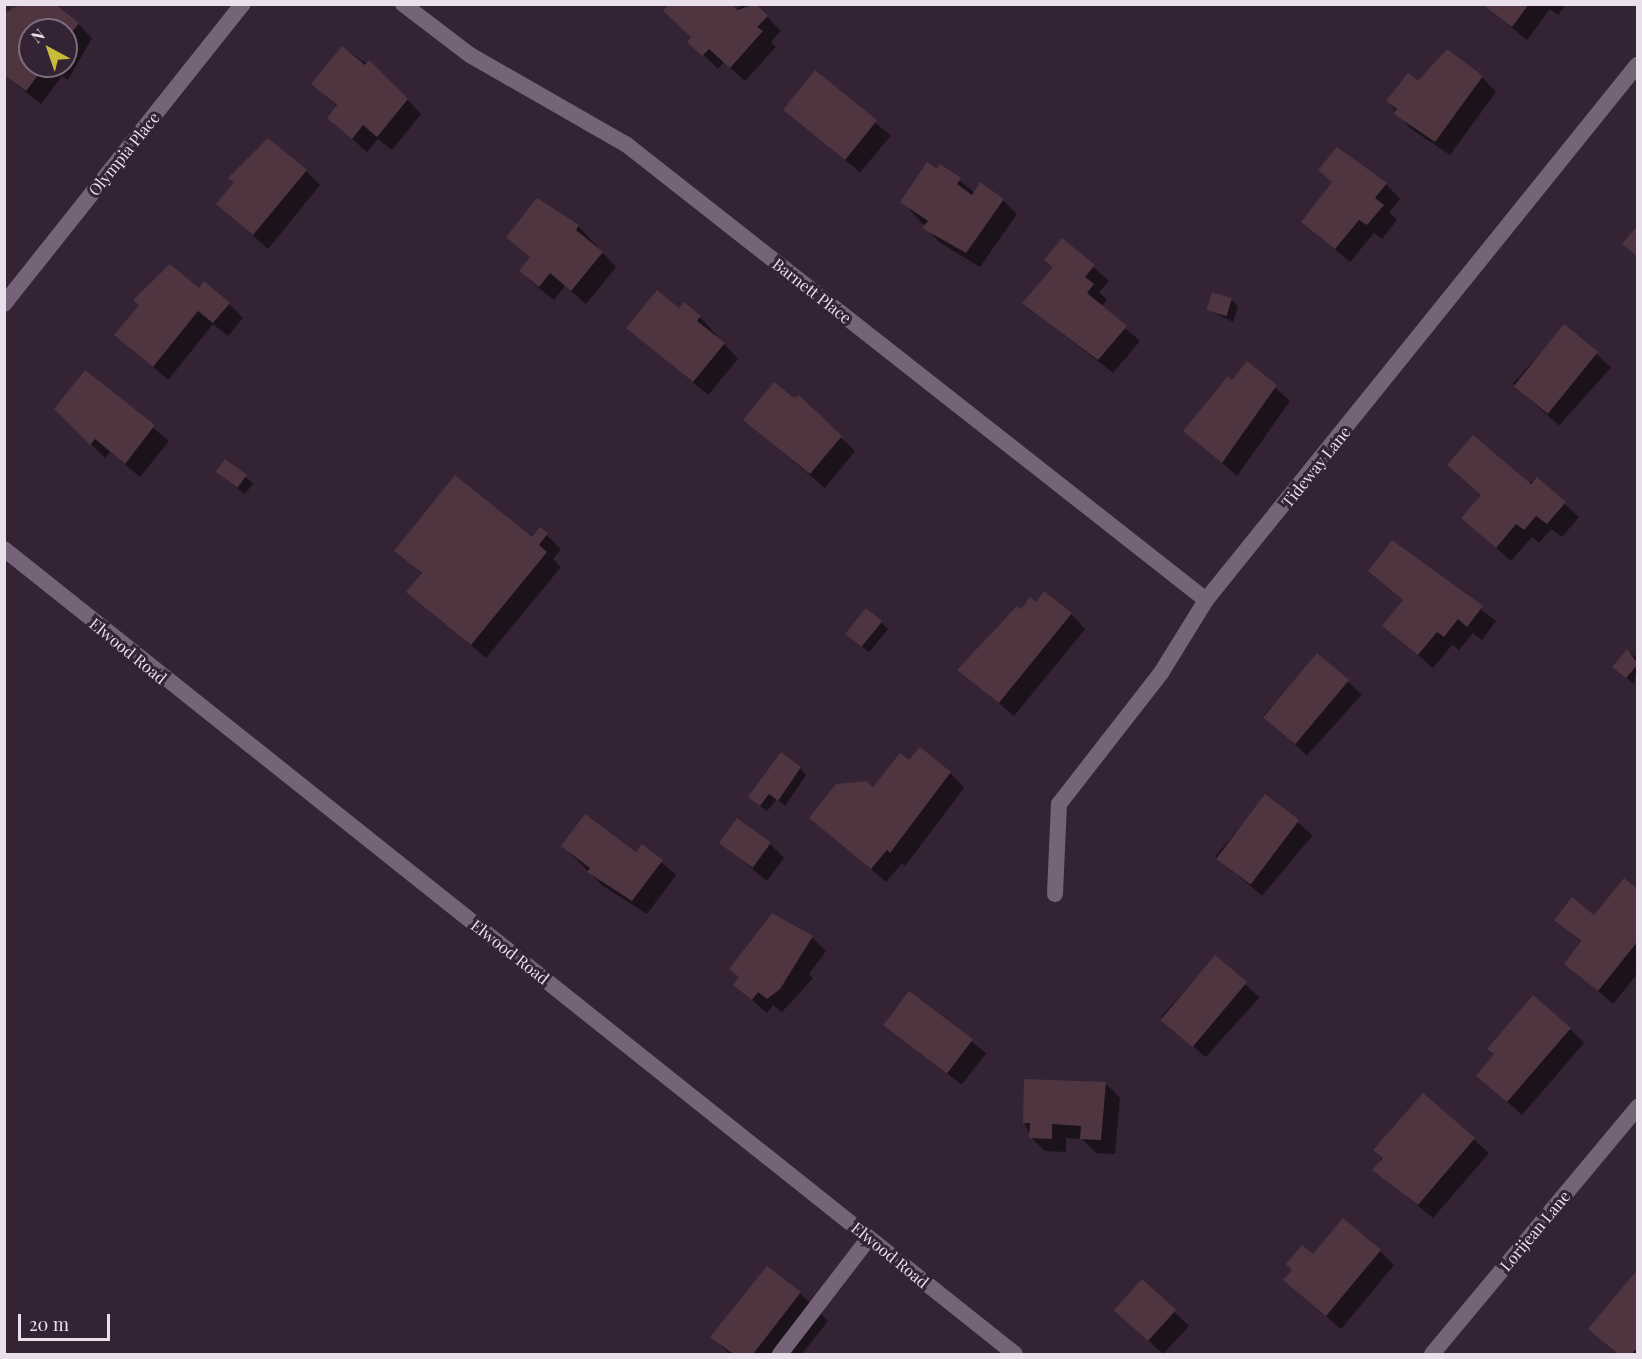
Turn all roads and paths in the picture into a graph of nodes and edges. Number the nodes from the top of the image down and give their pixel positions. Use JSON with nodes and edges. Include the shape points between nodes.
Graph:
{"nodes":[{"id":1,"x":243,"y":4,"type":"edge"},
{"id":2,"x":403,"y":4,"type":"edge"},
{"id":3,"x":1638,"y":64,"type":"edge"},
{"id":4,"x":4,"y":304,"type":"edge"},
{"id":5,"x":4,"y":549,"type":"edge"},
{"id":6,"x":1206,"y":600,"type":"junction"},
{"id":7,"x":1055,"y":894,"type":"dead end"},
{"id":8,"x":1638,"y":1107,"type":"edge"},
{"id":9,"x":869,"y":1238,"type":"junction"},
{"id":10,"x":780,"y":1354,"type":"edge"},
{"id":11,"x":1015,"y":1354,"type":"edge"},
{"id":12,"x":1432,"y":1354,"type":"edge"}],
"edges":[{"from":1,"to":4,"type":"street","name":"Olympia Place"},
{"from":2,"to":6,"type":"street","name":"Barnett Place","via":[[470,55],[627,145]]},
{"from":3,"to":6,"type":"street","name":"Tideway Lane"},
{"from":5,"to":9,"type":"street","name":"Elwood Road","via":[[134,657]]},
{"from":6,"to":7,"type":"street","name":"Tideway Lane","via":[[1161,673],[1059,804]]},
{"from":8,"to":12,"type":"street","name":"Lorijean Lane"},
{"from":9,"to":10,"type":"street"},
{"from":9,"to":11,"type":"street","name":"Elwood Road"}]}
